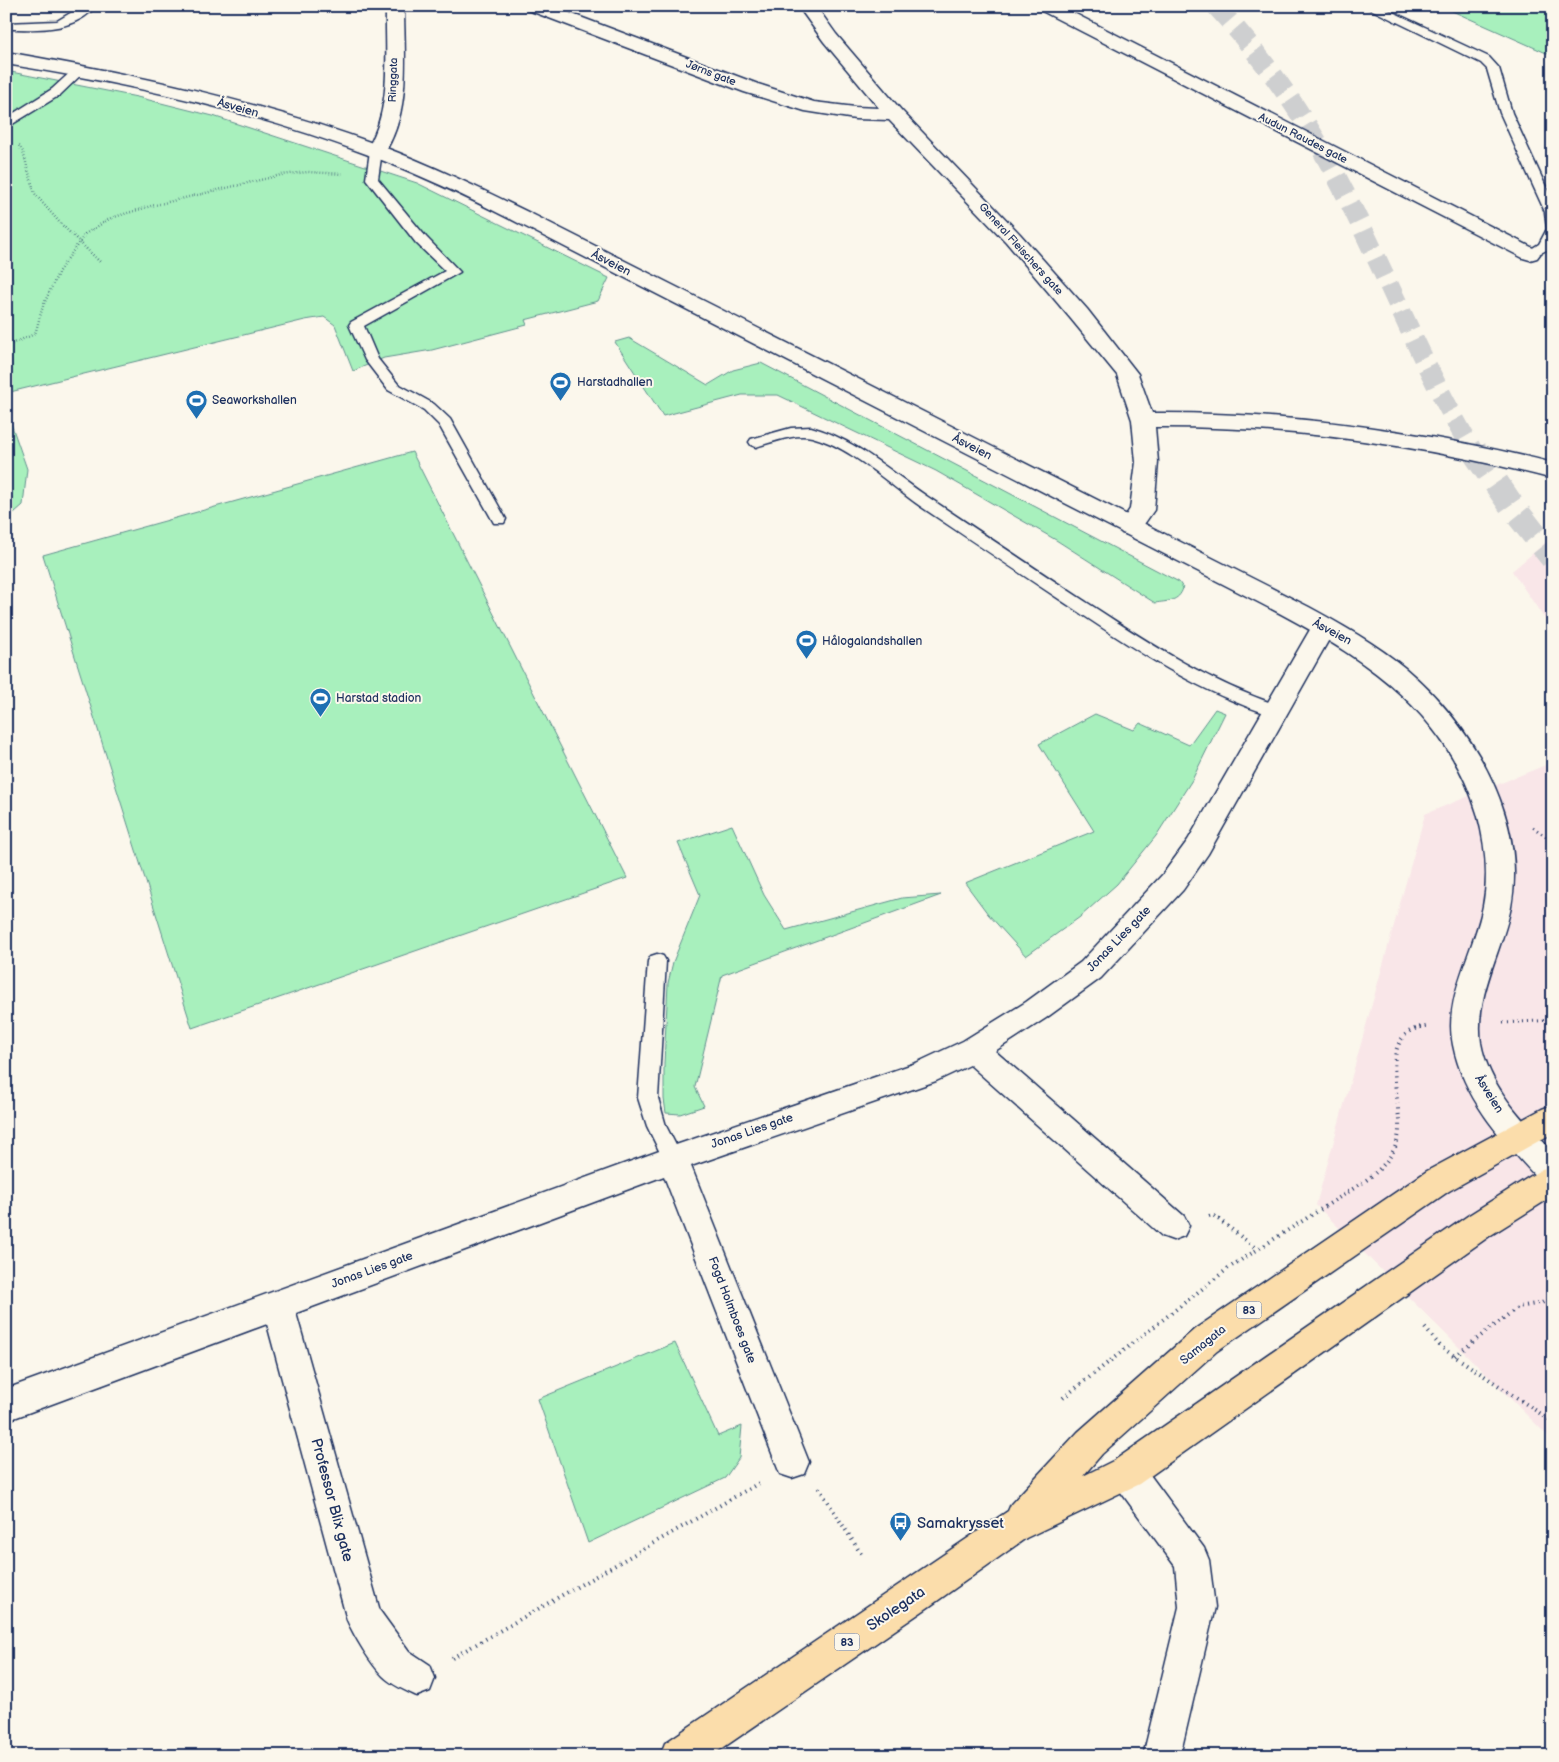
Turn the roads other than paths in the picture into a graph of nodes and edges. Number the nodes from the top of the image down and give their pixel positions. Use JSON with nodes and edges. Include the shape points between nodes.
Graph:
{"nodes":[{"id":1,"x":90,"y":6,"type":"edge"},
{"id":2,"x":395,"y":6,"type":"edge"},
{"id":3,"x":534,"y":6,"type":"edge"},
{"id":4,"x":807,"y":6,"type":"edge"},
{"id":5,"x":1046,"y":6,"type":"edge"},
{"id":6,"x":1370,"y":6,"type":"edge"},
{"id":7,"x":6,"y":26,"type":"edge"},
{"id":8,"x":6,"y":58,"type":"edge"},
{"id":9,"x":79,"y":71,"type":"junction"},
{"id":10,"x":894,"y":114,"type":"junction"},
{"id":11,"x":6,"y":124,"type":"edge"},
{"id":12,"x":376,"y":152,"type":"junction"},
{"id":13,"x":1553,"y":230,"type":"edge"},
{"id":14,"x":1530,"y":254,"type":"joint"},
{"id":15,"x":1143,"y":420,"type":"junction"},
{"id":16,"x":756,"y":442,"type":"dead end"},
{"id":17,"x":1552,"y":471,"type":"edge"},
{"id":18,"x":499,"y":519,"type":"dead end"},
{"id":19,"x":1130,"y":527,"type":"junction"},
{"id":20,"x":1324,"y":628,"type":"junction"},
{"id":21,"x":1278,"y":711,"type":"junction"},
{"id":22,"x":657,"y":962,"type":"dead end"},
{"id":23,"x":973,"y":1050,"type":"junction"},
{"id":24,"x":1553,"y":1118,"type":"edge"},
{"id":25,"x":1518,"y":1135,"type":"junction"},
{"id":26,"x":673,"y":1159,"type":"junction"},
{"id":27,"x":1553,"y":1173,"type":"edge"},
{"id":28,"x":1553,"y":1179,"type":"edge"},
{"id":29,"x":1173,"y":1226,"type":"road end"},
{"id":30,"x":278,"y":1304,"type":"junction"},
{"id":31,"x":6,"y":1405,"type":"edge"},
{"id":32,"x":792,"y":1462,"type":"road end"},
{"id":33,"x":1127,"y":1472,"type":"junction"},
{"id":34,"x":1014,"y":1526,"type":"junction"},
{"id":35,"x":417,"y":1678,"type":"road end"},
{"id":36,"x":678,"y":1756,"type":"edge"},
{"id":37,"x":1161,"y":1756,"type":"edge"}],
"edges":[{"from":1,"to":7,"type":"lane","via":[[71,21]]},
{"from":2,"to":12,"type":"street","name":"Ringgata","via":[[394,105]]},
{"from":3,"to":10,"type":"street","name":"Jørns gate","via":[[751,88],[812,107]]},
{"from":4,"to":10,"type":"street","name":"General Fleischers gate"},
{"from":5,"to":14,"type":"street","name":"Audun Raudes gate"},
{"from":6,"to":13,"type":"lane","name":"Audun Raudes gate","via":[[1485,60],[1493,68],[1506,113],[1551,212]]},
{"from":8,"to":9,"type":"street","name":"Åsveien"},
{"from":9,"to":11,"type":"lane","via":[[56,92]]},
{"from":9,"to":12,"type":"street","name":"Åsveien","via":[[235,107]]},
{"from":10,"to":15,"type":"street","name":"General Fleischers gate","via":[[1013,238],[1079,314],[1127,374]]},
{"from":12,"to":18,"type":"lane","via":[[372,179],[421,240],[453,272],[356,326],[372,360],[393,387],[429,407],[445,422]]},
{"from":12,"to":19,"type":"street","name":"Åsveien","via":[[540,227]]},
{"from":13,"to":14,"type":"lane","name":"Audun Raudes gate","via":[[1544,246]]},
{"from":15,"to":17,"type":"street","via":[[1230,420],[1335,430],[1478,452]]},
{"from":15,"to":19,"type":"street","name":"General Fleischers gate","via":[[1147,462],[1142,510]]},
{"from":16,"to":21,"type":"lane","via":[[791,433],[811,432],[836,441],[1143,647],[1193,677],[1246,701]]},
{"from":19,"to":20,"type":"street","name":"Åsveien"},
{"from":20,"to":21,"type":"street","name":"Jonas Lies gate"},
{"from":20,"to":25,"type":"street","name":"Åsveien","via":[[1357,645],[1416,692],[1465,753],[1484,790],[1499,850],[1498,895],[1492,930],[1478,967],[1464,1025],[1467,1049],[1477,1077]]},
{"from":21,"to":23,"type":"street","name":"Jonas Lies gate","via":[[1198,847],[1173,882],[1091,970]]},
{"from":22,"to":26,"type":"lane","via":[[648,1098]]},
{"from":23,"to":26,"type":"street","name":"Jonas Lies gate","via":[[926,1072]]},
{"from":23,"to":29,"type":"street"},
{"from":24,"to":25,"type":"highway","name":"Samagata","number":"83"},
{"from":25,"to":27,"type":"street","name":"Åsveien"},
{"from":25,"to":34,"type":"highway","name":"Samagata","number":"83","via":[[1438,1181],[1206,1340],[1090,1443]]},
{"from":26,"to":30,"type":"street","name":"Jonas Lies gate"},
{"from":26,"to":32,"type":"street","name":"Fogd Holmboes gate"},
{"from":28,"to":33,"type":"highway","number":"83","via":[[1464,1236]]},
{"from":30,"to":31,"type":"street","name":"Jonas Lies gate"},
{"from":30,"to":35,"type":"street","name":"Professor Blix gate","via":[[365,1620],[396,1664]]},
{"from":33,"to":34,"type":"highway","number":"83"},
{"from":33,"to":37,"type":"street","via":[[1192,1560],[1198,1608]]},
{"from":34,"to":36,"type":"highway","name":"Skolegata","number":"83"}]}
